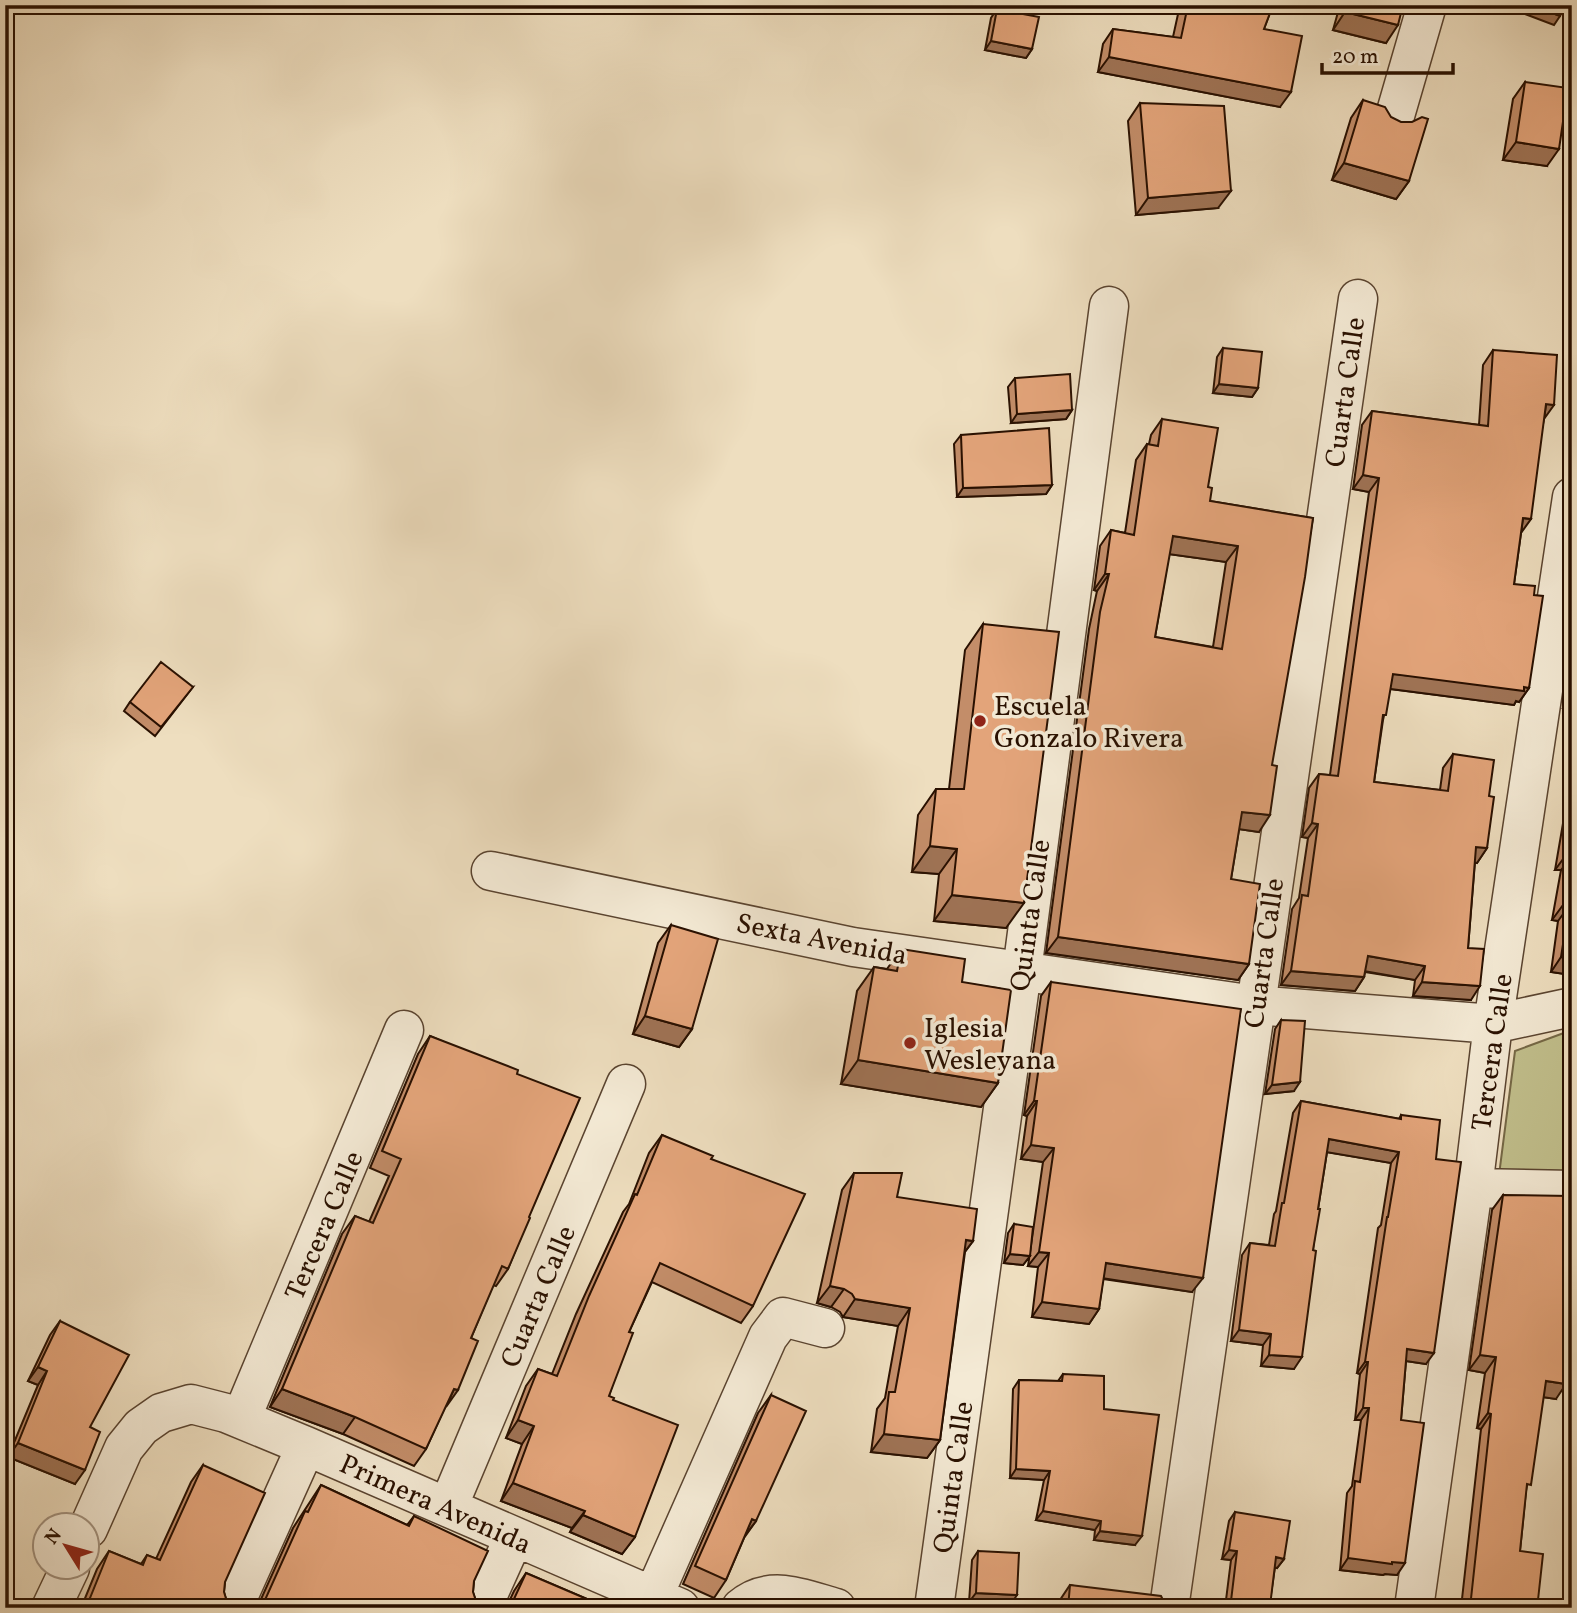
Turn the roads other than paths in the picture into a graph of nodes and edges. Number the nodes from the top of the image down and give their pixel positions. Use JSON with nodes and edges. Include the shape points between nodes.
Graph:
{"nodes":[{"id":1,"x":1427,"y":5,"type":"edge"},
{"id":2,"x":1394,"y":119,"type":"edge"},
{"id":3,"x":1358,"y":299,"type":"dead end"},
{"id":4,"x":1110,"y":306,"type":"dead end"},
{"id":5,"x":1572,"y":496,"type":"edge"},
{"id":6,"x":491,"y":871,"type":"dead end"},
{"id":7,"x":1022,"y":971,"type":"junction"},
{"id":8,"x":1255,"y":1004,"type":"junction"},
{"id":9,"x":1572,"y":1007,"type":"edge"},
{"id":10,"x":1493,"y":1024,"type":"junction"},
{"id":11,"x":404,"y":1030,"type":"dead end"},
{"id":12,"x":626,"y":1084,"type":"dead end"},
{"id":13,"x":1473,"y":1188,"type":"junction"},
{"id":14,"x":1572,"y":1190,"type":"edge"},
{"id":15,"x":825,"y":1328,"type":"dead end"},
{"id":16,"x":241,"y":1419,"type":"junction"},
{"id":17,"x":306,"y":1446,"type":"junction"},
{"id":18,"x":449,"y":1507,"type":"junction"},
{"id":19,"x":95,"y":1512,"type":"edge"},
{"id":20,"x":514,"y":1537,"type":"junction"},
{"id":21,"x":63,"y":1582,"type":"edge"},
{"id":22,"x":666,"y":1603,"type":"edge"},
{"id":23,"x":51,"y":1608,"type":"edge"},
{"id":24,"x":233,"y":1608,"type":"edge"},
{"id":25,"x":482,"y":1608,"type":"edge"},
{"id":26,"x":741,"y":1608,"type":"edge"},
{"id":27,"x":836,"y":1608,"type":"edge"},
{"id":28,"x":934,"y":1608,"type":"edge"},
{"id":29,"x":1169,"y":1608,"type":"edge"},
{"id":30,"x":1413,"y":1608,"type":"edge"}],
"edges":[{"from":1,"to":2,"type":"street"},
{"from":3,"to":8,"type":"street","name":"Cuarta Calle"},
{"from":4,"to":7,"type":"street","name":"Quinta Calle"},
{"from":5,"to":10,"type":"street","name":"Tercera Calle"},
{"from":6,"to":7,"type":"street","name":"Sexta Avenida","via":[[853,947]]},
{"from":7,"to":8,"type":"street","name":"Sexta Avenida"},
{"from":7,"to":28,"type":"street","name":"Quinta Calle"},
{"from":8,"to":10,"type":"street","name":"Sexta Avenida"},
{"from":8,"to":29,"type":"street","name":"Cuarta Calle"},
{"from":9,"to":10,"type":"street","name":"Sexta Avenida"},
{"from":10,"to":13,"type":"street","name":"Tercera Calle"},
{"from":11,"to":16,"type":"street","name":"Tercera Calle"},
{"from":12,"to":18,"type":"street","name":"Cuarta Calle"},
{"from":13,"to":14,"type":"street"},
{"from":13,"to":30,"type":"street","name":"Tercera Calle"},
{"from":15,"to":22,"type":"street","via":[[783,1317],[768,1337]]},
{"from":16,"to":17,"type":"street","name":"Primera Avenida"},
{"from":16,"to":19,"type":"street","name":"Primera Avenida","via":[[191,1405],[161,1413],[124,1448]]},
{"from":17,"to":18,"type":"street","name":"Primera Avenida"},
{"from":17,"to":24,"type":"street"},
{"from":18,"to":20,"type":"street","name":"Primera Avenida"},
{"from":20,"to":22,"type":"street","name":"Primera Avenida"},
{"from":20,"to":25,"type":"street"},
{"from":21,"to":23,"type":"street"},
{"from":26,"to":27,"type":"street","via":[[751,1599],[781,1593]]}]}
